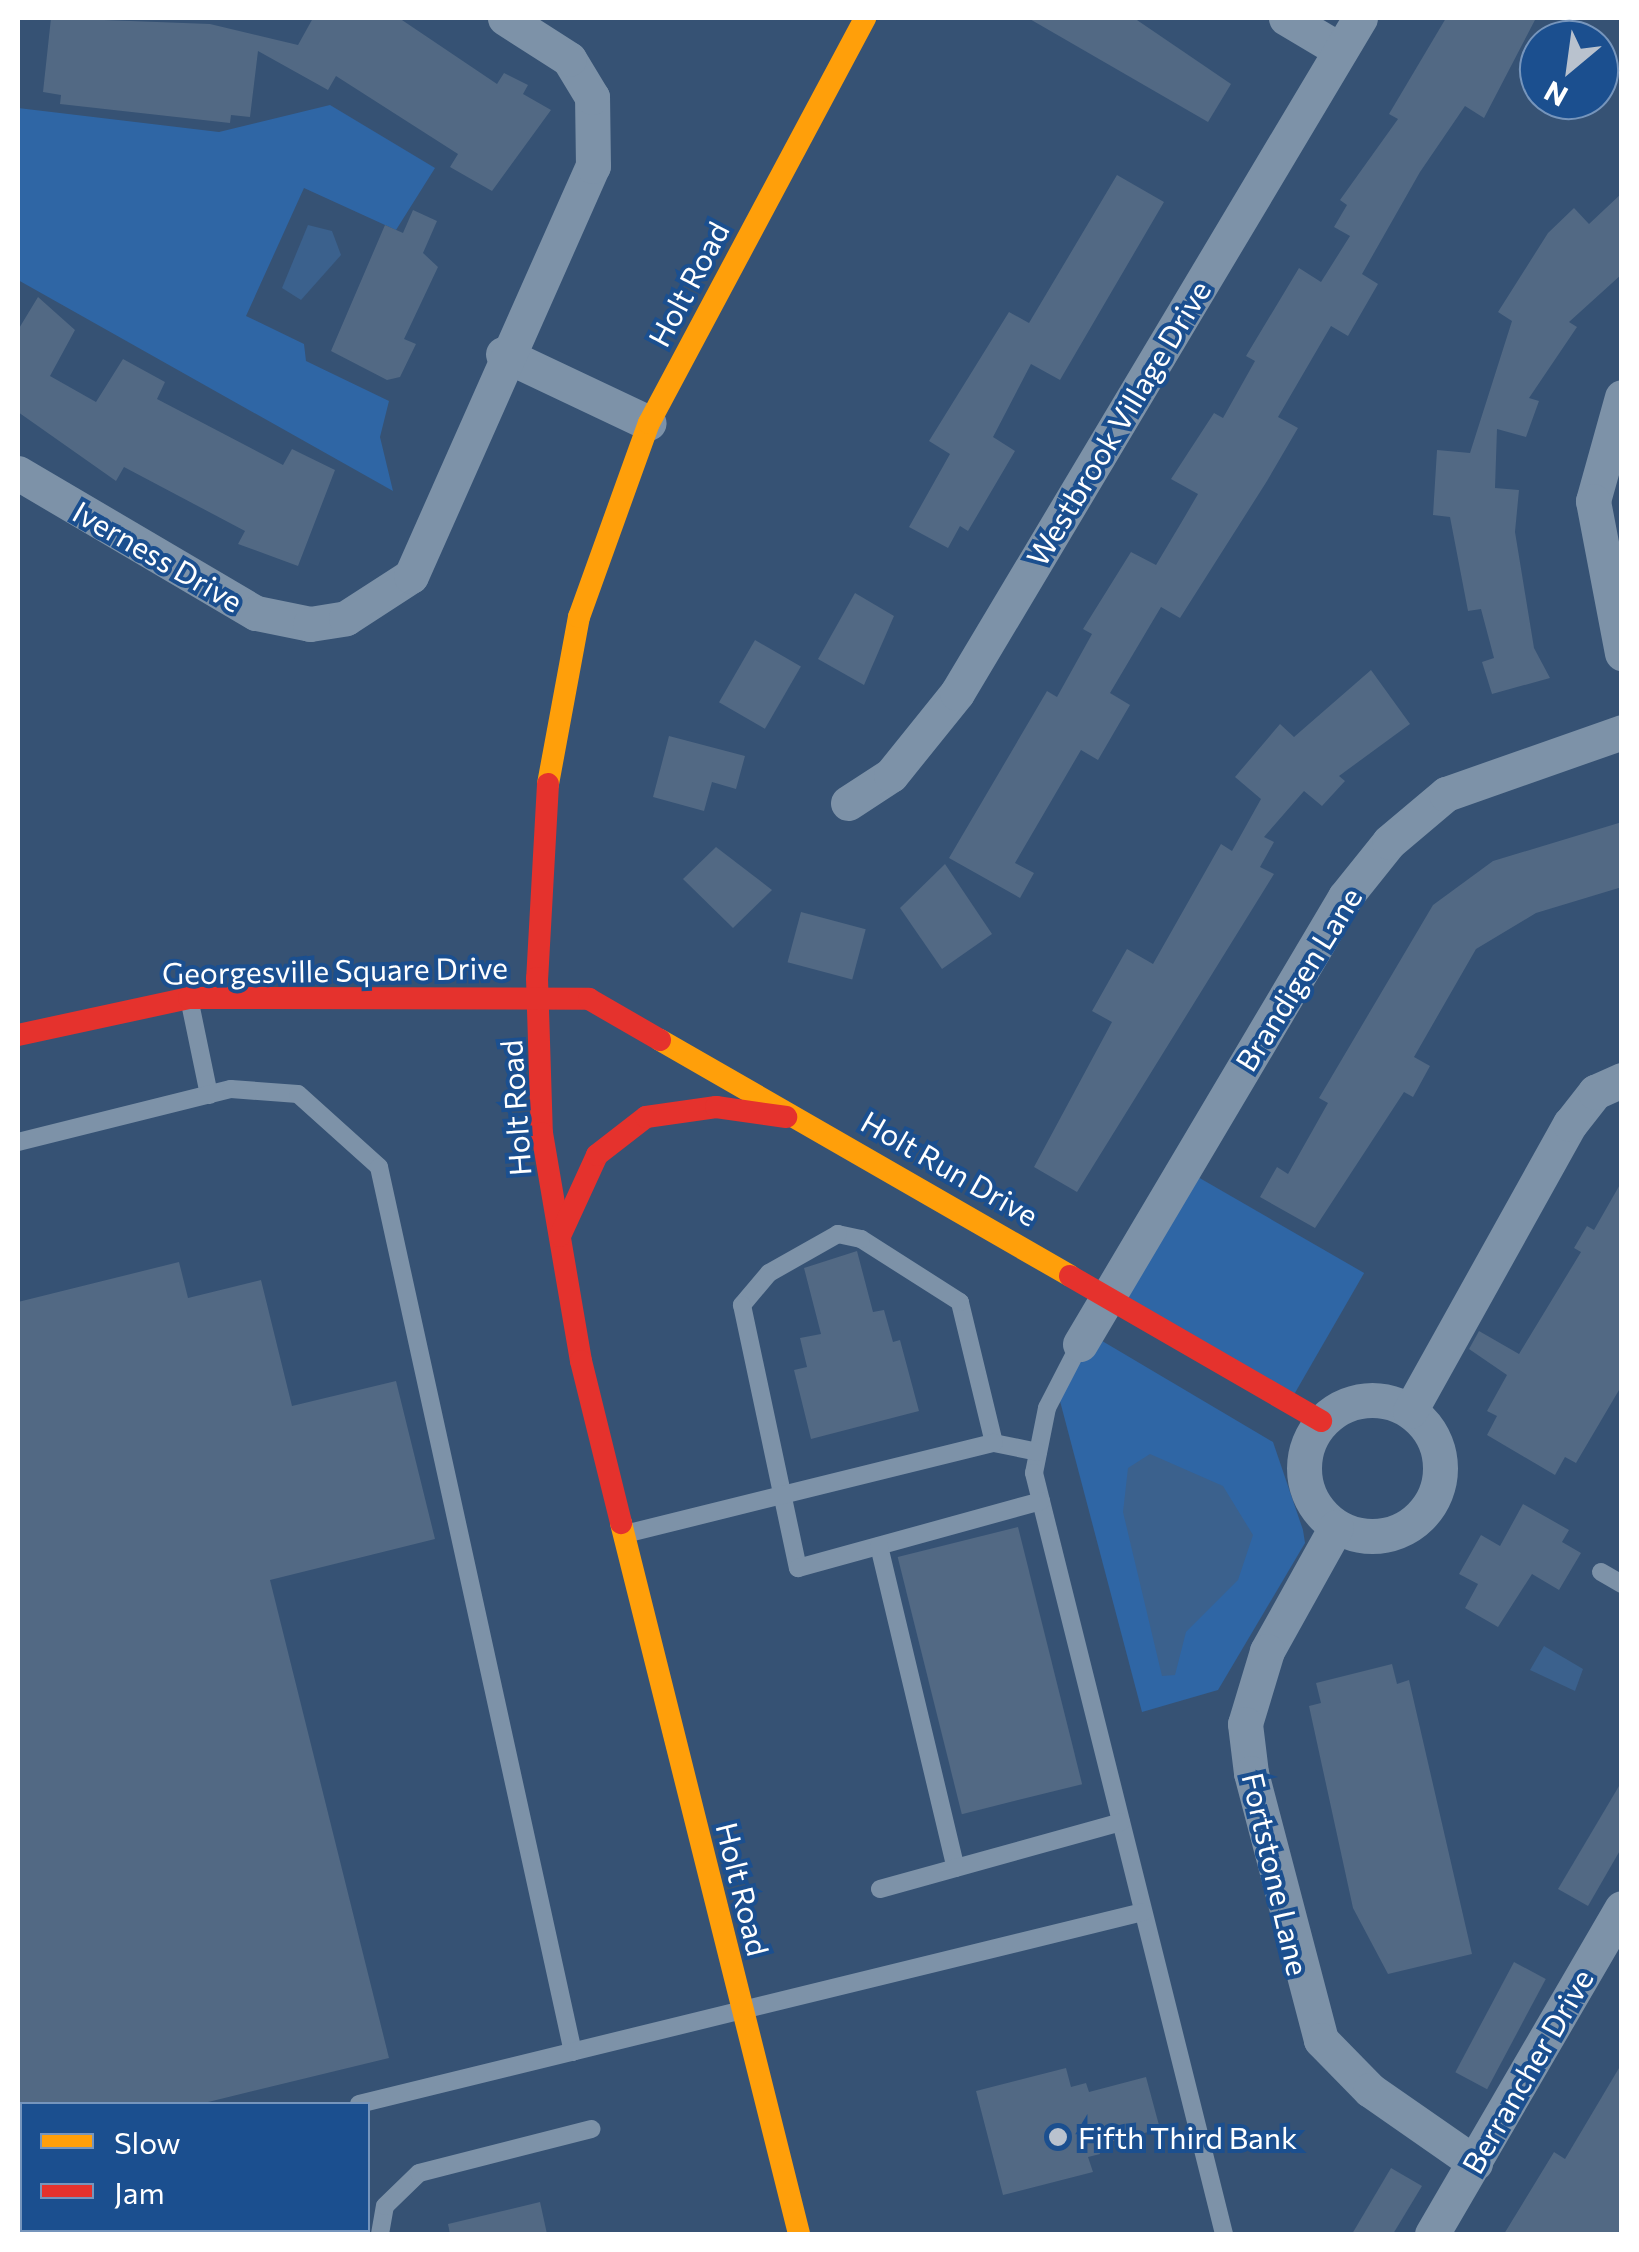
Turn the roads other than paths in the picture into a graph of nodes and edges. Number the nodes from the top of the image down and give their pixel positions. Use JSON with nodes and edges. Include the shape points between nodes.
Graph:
{"nodes":[{"id":1,"x":505,"y":18,"type":"edge"},
{"id":2,"x":865,"y":18,"type":"edge"},
{"id":3,"x":1286,"y":18,"type":"edge"},
{"id":4,"x":1360,"y":18,"type":"edge"},
{"id":5,"x":1340,"y":50,"type":"junction"},
{"id":6,"x":504,"y":354,"type":"junction"},
{"id":7,"x":1622,"y":397,"type":"edge"},
{"id":8,"x":649,"y":423,"type":"junction"},
{"id":9,"x":18,"y":473,"type":"edge"},
{"id":10,"x":1622,"y":652,"type":"edge"},
{"id":11,"x":1622,"y":732,"type":"edge"},
{"id":12,"x":848,"y":803,"type":"dead end"},
{"id":13,"x":189,"y":998,"type":"junction"},
{"id":14,"x":538,"y":998,"type":"junction"},
{"id":15,"x":18,"y":1034,"type":"edge"},
{"id":16,"x":1622,"y":1080,"type":"edge"},
{"id":17,"x":209,"y":1095,"type":"junction"},
{"id":18,"x":820,"y":1127,"type":"junction"},
{"id":19,"x":18,"y":1142,"type":"edge"},
{"id":20,"x":560,"y":1236,"type":"junction"},
{"id":21,"x":1108,"y":1296,"type":"junction"},
{"id":22,"x":1080,"y":1344,"type":"joint"},
{"id":23,"x":1410,"y":1411,"type":"junction"},
{"id":24,"x":1321,"y":1421,"type":"junction"},
{"id":25,"x":994,"y":1443,"type":"junction"},
{"id":26,"x":1038,"y":1452,"type":"junction"},
{"id":27,"x":781,"y":1497,"type":"junction"},
{"id":28,"x":1041,"y":1501,"type":"junction"},
{"id":29,"x":1336,"y":1527,"type":"junction"},
{"id":30,"x":624,"y":1534,"type":"junction"},
{"id":31,"x":879,"y":1546,"type":"junction"},
{"id":32,"x":1601,"y":1572,"type":"dead end"},
{"id":33,"x":1622,"y":1584,"type":"edge"},
{"id":34,"x":1121,"y":1822,"type":"junction"},
{"id":35,"x":956,"y":1868,"type":"junction"},
{"id":36,"x":880,"y":1890,"type":"dead end"},
{"id":37,"x":1622,"y":1908,"type":"edge"},
{"id":38,"x":1144,"y":1912,"type":"junction"},
{"id":39,"x":742,"y":2010,"type":"junction"},
{"id":40,"x":573,"y":2052,"type":"junction"},
{"id":41,"x":367,"y":2102,"type":"edge"},
{"id":42,"x":591,"y":2129,"type":"dead end"},
{"id":43,"x":1474,"y":2163,"type":"junction"},
{"id":44,"x":380,"y":2234,"type":"edge"},
{"id":45,"x":799,"y":2234,"type":"edge"},
{"id":46,"x":1224,"y":2234,"type":"edge"},
{"id":47,"x":1432,"y":2234,"type":"edge"}],
"edges":[{"from":1,"to":6,"type":"street","name":"Iverness Drive","via":[[569,59],[599,128],[581,203]]},
{"from":2,"to":8,"type":"main road","name":"Holt Road"},
{"from":3,"to":5,"type":"street"},
{"from":4,"to":5,"type":"street","name":"Westbrook Village Drive"},
{"from":5,"to":12,"type":"street","name":"Westbrook Village Drive","via":[[958,692],[890,775]]},
{"from":6,"to":8,"type":"street"},
{"from":6,"to":9,"type":"street","name":"Iverness Drive","via":[[434,538],[410,576],[346,618],[310,624],[256,613]]},
{"from":7,"to":10,"type":"street","via":[[1592,501]]},
{"from":8,"to":14,"type":"main road","name":"Holt Road","via":[[579,617],[559,704]]},
{"from":11,"to":21,"type":"street","name":"Brandigen Lane","via":[[1446,794],[1389,842],[1345,897]]},
{"from":13,"to":14,"type":"main road","name":"Georgesville Square Drive"},
{"from":13,"to":15,"type":"main road","name":"Georgesville Square Drive"},
{"from":13,"to":17,"type":"lane"},
{"from":14,"to":18,"type":"main road","name":"Holt Run Drive","via":[[589,1000],[636,1019]]},
{"from":14,"to":20,"type":"main road","name":"Holt Road","via":[[542,1132]]},
{"from":16,"to":23,"type":"street","via":[[1596,1092],[1570,1124]]},
{"from":17,"to":19,"type":"lane"},
{"from":17,"to":40,"type":"lane","via":[[298,1094],[379,1167]]},
{"from":18,"to":20,"type":"main road","via":[[716,1107],[646,1117],[597,1155]]},
{"from":18,"to":21,"type":"main road","name":"Holt Run Drive"},
{"from":20,"to":30,"type":"main road","name":"Holt Road"},
{"from":21,"to":22,"type":"street","name":"Brandigen Lane"},
{"from":21,"to":24,"type":"main road","name":"Holt Run Drive"},
{"from":22,"to":26,"type":"lane","via":[[1046,1408]]},
{"from":23,"to":24,"type":"street","via":[[1364,1400]]},
{"from":23,"to":29,"type":"street","via":[[1440,1454],[1430,1506],[1388,1536]]},
{"from":24,"to":29,"type":"street","via":[[1304,1478]]},
{"from":25,"to":26,"type":"lane"},
{"from":25,"to":27,"type":"lane"},
{"from":25,"to":27,"type":"lane","via":[[960,1302],[838,1234],[769,1273],[742,1306]]},
{"from":26,"to":28,"type":"lane"},
{"from":27,"to":30,"type":"lane"},
{"from":27,"to":31,"type":"lane","via":[[798,1568]]},
{"from":28,"to":31,"type":"lane"},
{"from":28,"to":34,"type":"lane"},
{"from":29,"to":43,"type":"street","name":"Fortstone Lane","via":[[1267,1651],[1245,1724],[1251,1773],[1320,2040],[1370,2090]]},
{"from":30,"to":39,"type":"main road","name":"Holt Road"},
{"from":31,"to":35,"type":"lane"},
{"from":32,"to":33,"type":"lane"},
{"from":34,"to":35,"type":"lane"},
{"from":34,"to":38,"type":"lane"},
{"from":35,"to":36,"type":"lane"},
{"from":37,"to":43,"type":"street","name":"Berrancher Drive"},
{"from":38,"to":39,"type":"lane"},
{"from":38,"to":46,"type":"lane"},
{"from":39,"to":40,"type":"lane"},
{"from":39,"to":45,"type":"main road","name":"Holt Road"},
{"from":40,"to":41,"type":"lane"},
{"from":42,"to":44,"type":"lane","via":[[419,2173],[385,2206]]},
{"from":43,"to":47,"type":"street","name":"Berrancher Drive"}]}
